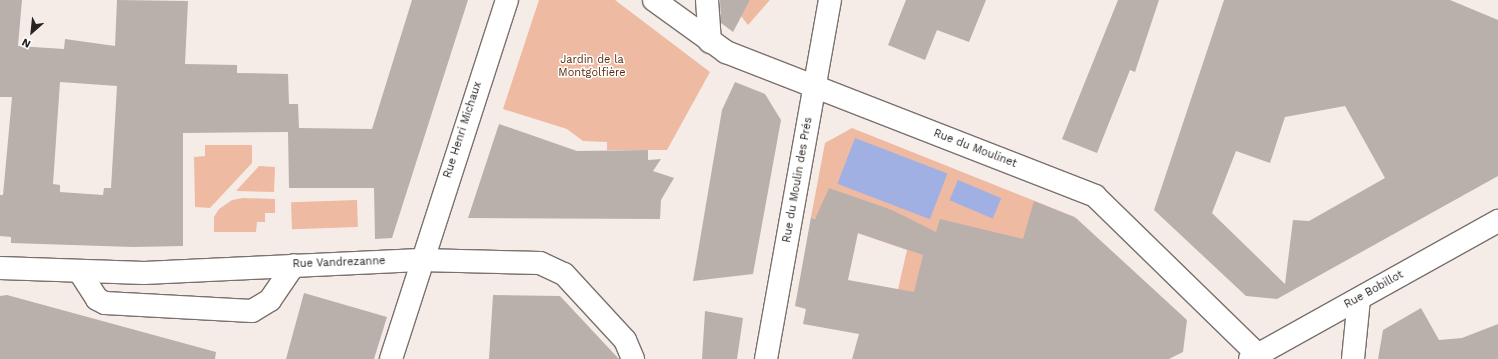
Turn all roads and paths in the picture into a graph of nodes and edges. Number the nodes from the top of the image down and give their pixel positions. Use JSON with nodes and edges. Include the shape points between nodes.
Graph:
{"nodes":[{"id":1,"x":507,"y":0,"type":"edge"},
{"id":2,"x":654,"y":0,"type":"edge"},
{"id":3,"x":707,"y":0,"type":"edge"},
{"id":4,"x":830,"y":0,"type":"edge"},
{"id":5,"x":710,"y":42,"type":"junction"},
{"id":6,"x":814,"y":86,"type":"junction"},
{"id":7,"x":1498,"y":221,"type":"edge"},
{"id":8,"x":420,"y":260,"type":"junction"},
{"id":9,"x":294,"y":265,"type":"junction"},
{"id":10,"x":0,"y":268,"type":"edge"},
{"id":11,"x":79,"y":271,"type":"junction"},
{"id":12,"x":1359,"y":299,"type":"junction"},
{"id":13,"x":1254,"y":357,"type":"edge"},
{"id":14,"x":391,"y":359,"type":"edge"},
{"id":15,"x":633,"y":359,"type":"edge"},
{"id":16,"x":766,"y":359,"type":"edge"},
{"id":17,"x":1353,"y":359,"type":"edge"}],
"edges":[{"from":1,"to":8,"type":"street","name":"Rue Henri Michaux"},
{"from":2,"to":5,"type":"street","name":"Rue du Moulinet"},
{"from":3,"to":5,"type":"street"},
{"from":4,"to":6,"type":"street","name":"Rue du Moulin des Prés"},
{"from":5,"to":6,"type":"street","name":"Rue du Moulinet"},
{"from":6,"to":13,"type":"street","name":"Rue du Moulinet","via":[[1095,196]]},
{"from":6,"to":16,"type":"street","name":"Rue du Moulin des Prés"},
{"from":7,"to":12,"type":"street","name":"Rue Bobillot"},
{"from":8,"to":9,"type":"street","name":"Rue Vandrezanne"},
{"from":8,"to":14,"type":"street","name":"Rue Henri Michaux"},
{"from":8,"to":15,"type":"street","name":"Rue Vandrezanne","via":[[552,266],[564,274],[625,340]]},
{"from":9,"to":11,"type":"street","name":"Rue Vandrezanne","via":[[144,273]]},
{"from":9,"to":11,"type":"street","via":[[270,300],[252,311],[106,303],[97,299]]},
{"from":10,"to":11,"type":"street","name":"Rue Vandrezanne"},
{"from":12,"to":13,"type":"street","name":"Rue Bobillot"},
{"from":12,"to":17,"type":"street"}]}
